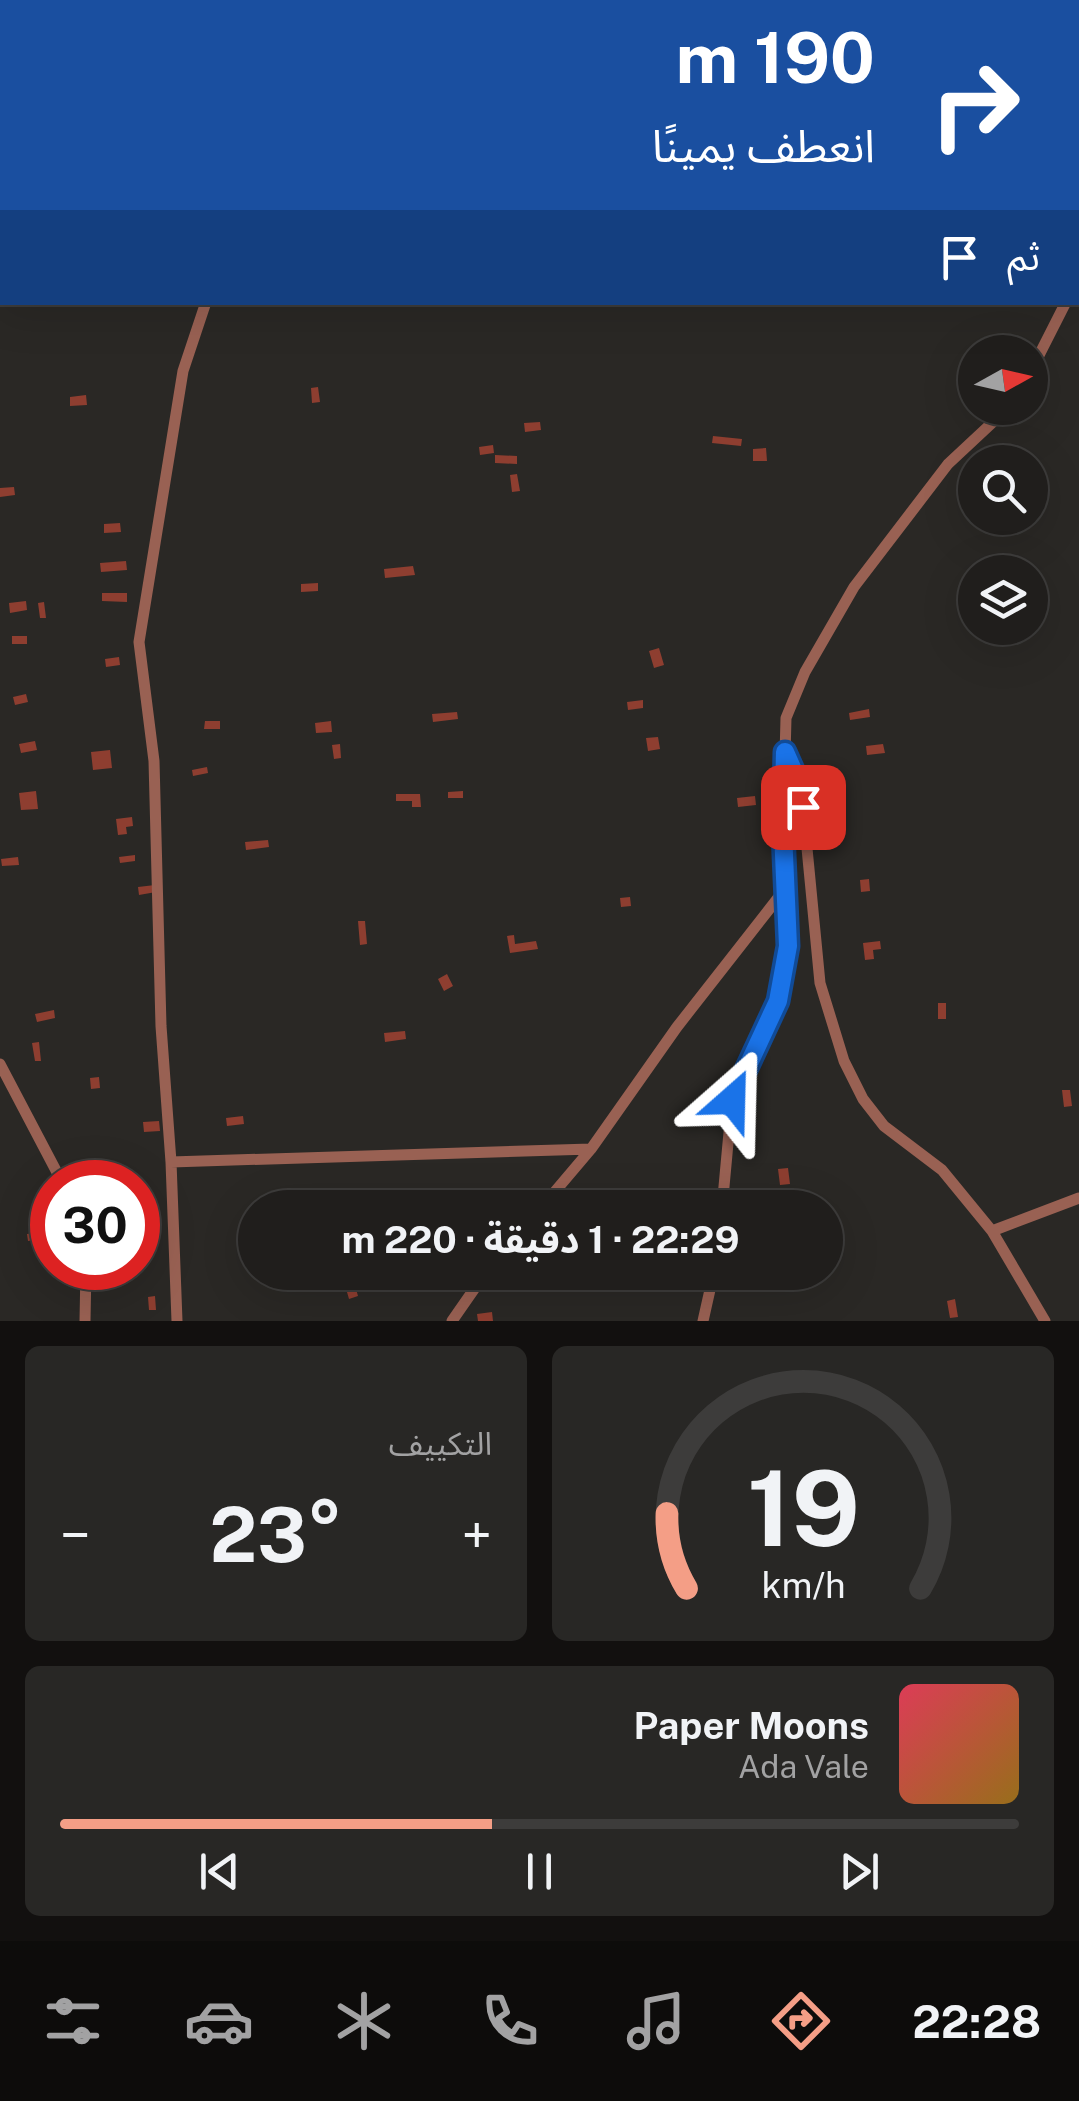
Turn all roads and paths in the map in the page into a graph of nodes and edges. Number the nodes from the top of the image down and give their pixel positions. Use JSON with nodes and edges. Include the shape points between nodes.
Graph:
{"nodes":[{"id":1,"x":205,"y":305,"type":"edge"},
{"id":2,"x":1064,"y":305,"type":"edge"},
{"id":3,"x":1048,"y":337,"type":"edge"},
{"id":4,"x":990,"y":425,"type":"edge"},
{"id":5,"x":785,"y":752,"type":"junction"},
{"id":6,"x":786,"y":888,"type":"junction"},
{"id":7,"x":0,"y":1064,"type":"edge"},
{"id":8,"x":590,"y":1149,"type":"junction"},
{"id":9,"x":50,"y":1160,"type":"edge"},
{"id":10,"x":171,"y":1162,"type":"junction"},
{"id":11,"x":556,"y":1190,"type":"edge"},
{"id":12,"x":724,"y":1190,"type":"edge"},
{"id":13,"x":1079,"y":1198,"type":"edge"},
{"id":14,"x":992,"y":1231,"type":"junction"},
{"id":15,"x":86,"y":1290,"type":"edge"},
{"id":16,"x":474,"y":1290,"type":"edge"},
{"id":17,"x":710,"y":1290,"type":"edge"},
{"id":18,"x":85,"y":1321,"type":"edge"},
{"id":19,"x":177,"y":1321,"type":"edge"},
{"id":20,"x":452,"y":1321,"type":"edge"},
{"id":21,"x":703,"y":1321,"type":"edge"},
{"id":22,"x":1044,"y":1321,"type":"edge"}],
"edges":[{"from":1,"to":10,"type":"street","via":[[184,371],[140,642],[154,761]]},
{"from":2,"to":3,"type":"street"},
{"from":4,"to":5,"type":"street","via":[[948,464],[854,588],[804,672],[786,718]]},
{"from":5,"to":6,"type":"street"},
{"from":5,"to":14,"type":"street","via":[[803,807],[820,983],[844,1061],[884,1126],[942,1170]]},
{"from":6,"to":8,"type":"street"},
{"from":6,"to":12,"type":"street","via":[[788,946],[778,1001],[732,1100]]},
{"from":7,"to":9,"type":"street"},
{"from":8,"to":10,"type":"street"},
{"from":8,"to":11,"type":"street"},
{"from":10,"to":19,"type":"street"},
{"from":13,"to":14,"type":"street"},
{"from":14,"to":22,"type":"street"},
{"from":15,"to":18,"type":"street"},
{"from":16,"to":20,"type":"street"},
{"from":17,"to":21,"type":"street"}]}
